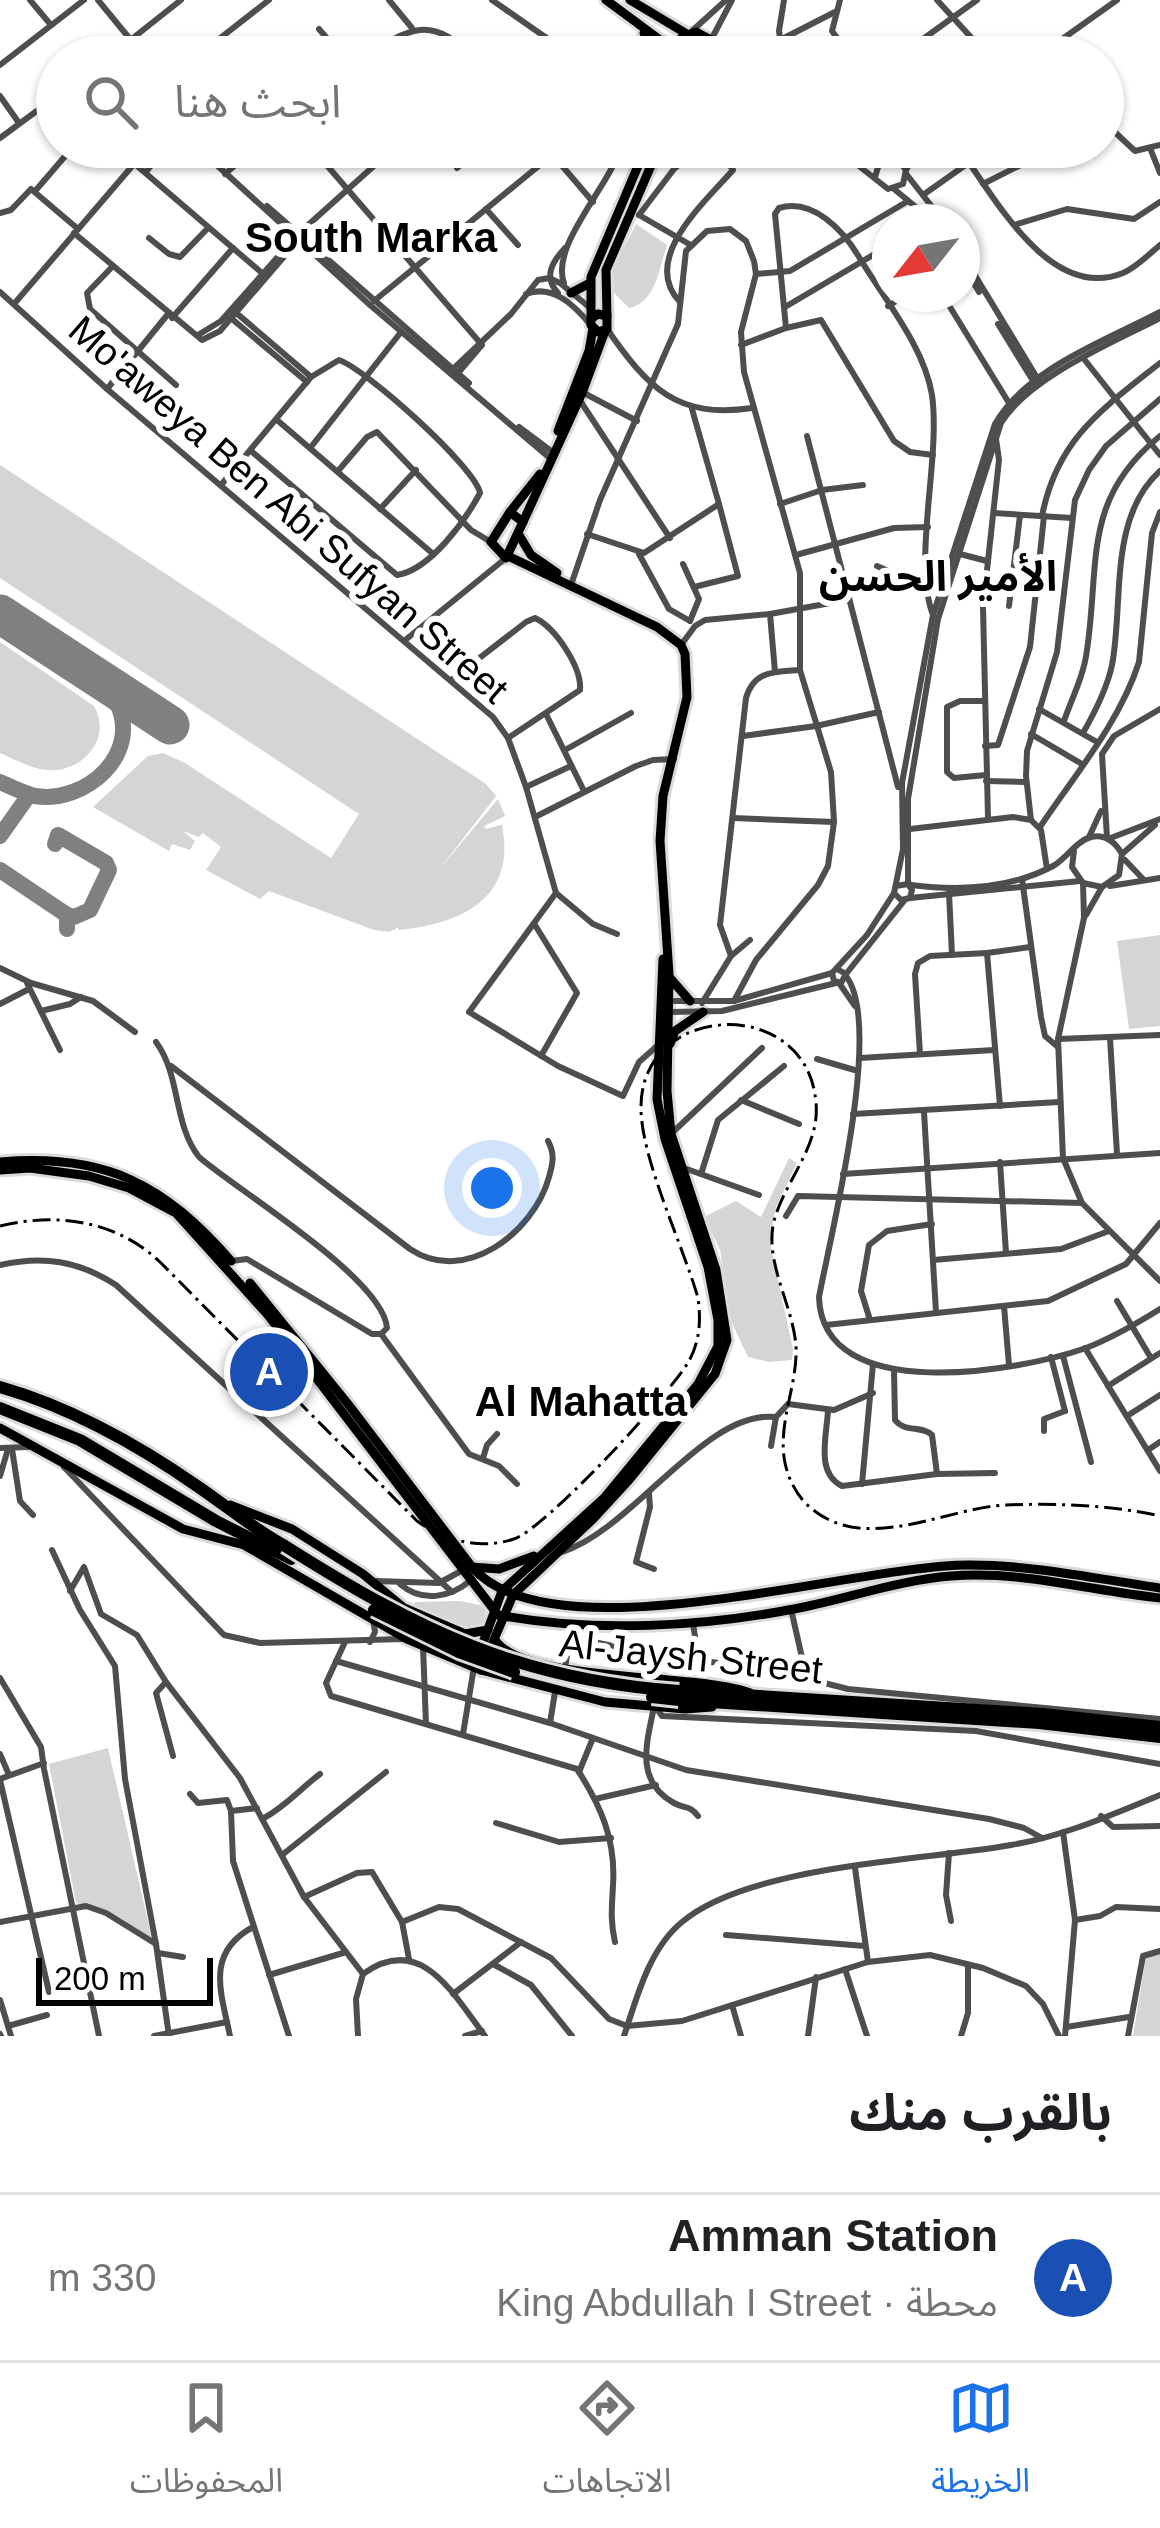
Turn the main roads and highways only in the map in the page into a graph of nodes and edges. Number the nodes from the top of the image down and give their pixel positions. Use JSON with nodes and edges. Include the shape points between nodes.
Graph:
{"nodes":[{"id":1,"x":605,"y":0,"type":"edge"},
{"id":2,"x":630,"y":0,"type":"edge"},
{"id":3,"x":638,"y":23,"type":"junction"},
{"id":4,"x":688,"y":33,"type":"junction"},
{"id":5,"x":645,"y":36,"type":"edge"},
{"id":6,"x":653,"y":36,"type":"edge"},
{"id":7,"x":686,"y":36,"type":"edge"},
{"id":8,"x":703,"y":36,"type":"edge"},
{"id":9,"x":637,"y":168,"type":"edge"},
{"id":10,"x":651,"y":168,"type":"edge"},
{"id":11,"x":590,"y":283,"type":"junction"},
{"id":12,"x":567,"y":293,"type":"road end"},
{"id":13,"x":595,"y":318,"type":"junction"},
{"id":14,"x":579,"y":394,"type":"junction"},
{"id":15,"x":551,"y":455,"type":"junction"},
{"id":16,"x":510,"y":512,"type":"junction"},
{"id":17,"x":523,"y":522,"type":"junction"},
{"id":18,"x":519,"y":535,"type":"junction"},
{"id":19,"x":508,"y":558,"type":"junction"},
{"id":20,"x":571,"y":583,"type":"junction"},
{"id":21,"x":665,"y":948,"type":"junction"},
{"id":22,"x":669,"y":974,"type":"junction"},
{"id":23,"x":690,"y":1001,"type":"road end"},
{"id":24,"x":664,"y":1006,"type":"junction"},
{"id":25,"x":703,"y":1008,"type":"road end"},
{"id":26,"x":662,"y":1061,"type":"junction"},
{"id":27,"x":0,"y":1166,"type":"edge"},
{"id":28,"x":678,"y":1169,"type":"junction"},
{"id":29,"x":0,"y":1387,"type":"edge"},
{"id":30,"x":0,"y":1408,"type":"edge"},
{"id":31,"x":0,"y":1428,"type":"edge"},
{"id":32,"x":211,"y":1496,"type":"junction"},
{"id":33,"x":239,"y":1537,"type":"junction"},
{"id":34,"x":288,"y":1553,"type":"junction"},
{"id":35,"x":553,"y":1554,"type":"junction"},
{"id":36,"x":469,"y":1572,"type":"junction"},
{"id":37,"x":910,"y":1575,"type":"junction"},
{"id":38,"x":1160,"y":1588,"type":"edge"},
{"id":39,"x":507,"y":1593,"type":"junction"},
{"id":40,"x":1160,"y":1598,"type":"edge"},
{"id":41,"x":555,"y":1603,"type":"junction"},
{"id":42,"x":500,"y":1615,"type":"junction"},
{"id":43,"x":491,"y":1635,"type":"junction"},
{"id":44,"x":477,"y":1669,"type":"junction"},
{"id":45,"x":754,"y":1695,"type":"junction"},
{"id":46,"x":682,"y":1704,"type":"junction"},
{"id":47,"x":1158,"y":1732,"type":"edge"}],
"edges":[{"from":1,"to":3,"type":"main road"},
{"from":2,"to":4,"type":"main road"},
{"from":3,"to":5,"type":"main road"},
{"from":3,"to":6,"type":"main road"},
{"from":4,"to":7,"type":"main road"},
{"from":4,"to":8,"type":"main road"},
{"from":9,"to":11,"type":"main road"},
{"from":10,"to":13,"type":"main road","via":[[605,270]]},
{"from":11,"to":12,"type":"main road"},
{"from":11,"to":13,"type":"main road"},
{"from":13,"to":14,"type":"main road"},
{"from":13,"to":14,"type":"main road","via":[[606,330]]},
{"from":14,"to":15,"type":"main road"},
{"from":15,"to":16,"type":"main road"},
{"from":15,"to":17,"type":"main road"},
{"from":16,"to":17,"type":"main road"},
{"from":16,"to":19,"type":"main road","via":[[490,542]]},
{"from":17,"to":18,"type":"main road"},
{"from":18,"to":19,"type":"main road"},
{"from":18,"to":20,"type":"main road","via":[[531,555]]},
{"from":19,"to":20,"type":"main road"},
{"from":20,"to":21,"type":"main road","via":[[684,641],[687,697],[661,810]]},
{"from":21,"to":22,"type":"main road"},
{"from":21,"to":24,"type":"main road"},
{"from":22,"to":23,"type":"main road"},
{"from":22,"to":24,"type":"main road"},
{"from":24,"to":26,"type":"main road"},
{"from":24,"to":26,"type":"main road"},
{"from":25,"to":26,"type":"main road","via":[[675,1030]]},
{"from":26,"to":28,"type":"main road"},
{"from":26,"to":28,"type":"main road","via":[[660,1114]]},
{"from":27,"to":36,"type":"main road","via":[[56,1161],[141,1184],[194,1219],[348,1404]]},
{"from":28,"to":35,"type":"main road","via":[[715,1298],[715,1357]]},
{"from":29,"to":32,"type":"highway","name":"Al-Jaysh Street","via":[[94,1426]]},
{"from":30,"to":33,"type":"highway","name":"Al-Jaysh Street","via":[[80,1440]]},
{"from":31,"to":33,"type":"main road","via":[[82,1480],[189,1532]]},
{"from":32,"to":34,"type":"highway","name":"Al-Jaysh Street"},
{"from":32,"to":43,"type":"main road","via":[[282,1524],[427,1619]]},
{"from":33,"to":34,"type":"highway","name":"Al-Jaysh Street"},
{"from":33,"to":44,"type":"main road","via":[[406,1639]]},
{"from":34,"to":46,"type":"highway","name":"Al-Jaysh Street","bridge":true,"via":[[386,1617],[493,1666]]},
{"from":35,"to":36,"type":"main road"},
{"from":35,"to":39,"type":"main road"},
{"from":35,"to":41,"type":"main road","via":[[538,1587]]},
{"from":36,"to":39,"type":"main road"},
{"from":36,"to":42,"type":"main road"},
{"from":37,"to":38,"type":"main road","via":[[970,1565]]},
{"from":37,"to":40,"type":"main road","via":[[1000,1576]]},
{"from":37,"to":41,"type":"main road","via":[[654,1605]]},
{"from":37,"to":42,"type":"main road","via":[[791,1609],[622,1628]]},
{"from":39,"to":41,"type":"main road"},
{"from":39,"to":42,"type":"main road"},
{"from":42,"to":43,"type":"main road"},
{"from":43,"to":44,"type":"main road"},
{"from":43,"to":45,"type":"main road","via":[[506,1652],[565,1668]]},
{"from":44,"to":46,"type":"main road","via":[[555,1692]]},
{"from":45,"to":46,"type":"highway","name":"Al-Jaysh Street"},
{"from":45,"to":47,"type":"highway","name":"Al-Jaysh Street","via":[[1043,1714]]},
{"from":46,"to":47,"type":"highway","name":"Al-Jaysh Street"}]}
